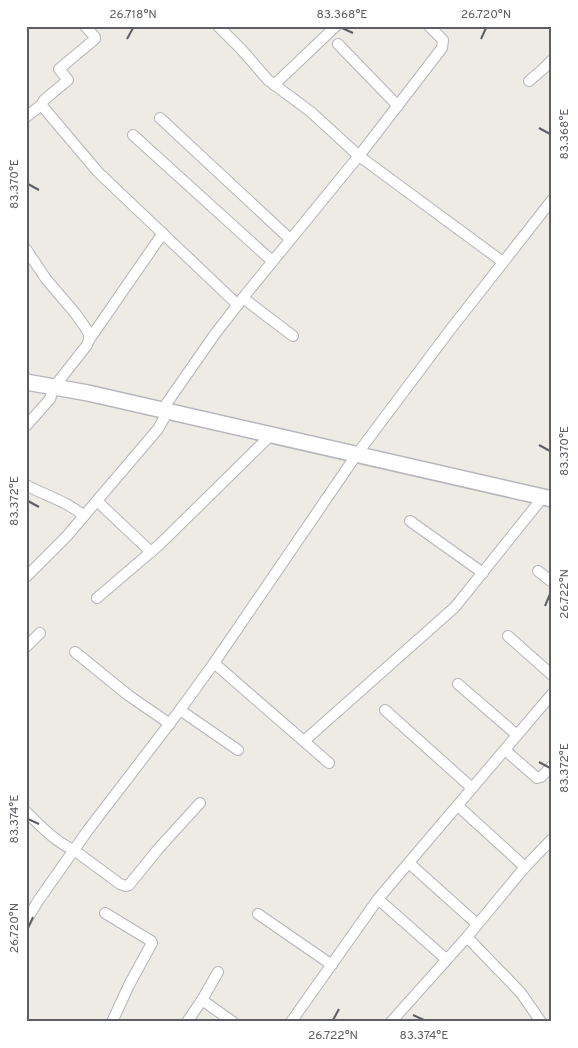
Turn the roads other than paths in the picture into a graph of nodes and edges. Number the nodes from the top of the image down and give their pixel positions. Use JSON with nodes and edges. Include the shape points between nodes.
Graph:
{"nodes":[{"id":1,"x":85,"y":26,"type":"edge"},
{"id":2,"x":218,"y":26,"type":"edge"},
{"id":3,"x":336,"y":26,"type":"edge"},
{"id":4,"x":430,"y":26,"type":"edge"},
{"id":5,"x":338,"y":44,"type":"dead end"},
{"id":6,"x":552,"y":60,"type":"edge"},
{"id":7,"x":529,"y":81,"type":"dead end"},
{"id":8,"x":274,"y":84,"type":"junction"},
{"id":9,"x":41,"y":106,"type":"junction"},
{"id":10,"x":398,"y":106,"type":"junction"},
{"id":11,"x":26,"y":117,"type":"edge"},
{"id":12,"x":160,"y":118,"type":"dead end"},
{"id":13,"x":134,"y":135,"type":"dead end"},
{"id":14,"x":359,"y":156,"type":"junction"},
{"id":15,"x":552,"y":200,"type":"edge"},
{"id":16,"x":163,"y":234,"type":"junction"},
{"id":17,"x":290,"y":239,"type":"junction"},
{"id":18,"x":26,"y":249,"type":"edge"},
{"id":19,"x":272,"y":261,"type":"junction"},
{"id":20,"x":503,"y":262,"type":"junction"},
{"id":21,"x":241,"y":302,"type":"junction"},
{"id":22,"x":293,"y":336,"type":"dead end"},
{"id":23,"x":89,"y":340,"type":"junction"},
{"id":24,"x":26,"y":382,"type":"edge"},
{"id":25,"x":54,"y":387,"type":"junction"},
{"id":26,"x":165,"y":411,"type":"junction"},
{"id":27,"x":26,"y":426,"type":"edge"},
{"id":28,"x":272,"y":435,"type":"junction"},
{"id":29,"x":357,"y":454,"type":"junction"},
{"id":30,"x":26,"y":484,"type":"edge"},
{"id":31,"x":548,"y":498,"type":"edge"},
{"id":32,"x":97,"y":501,"type":"junction"},
{"id":33,"x":84,"y":516,"type":"junction"},
{"id":34,"x":410,"y":521,"type":"dead end"},
{"id":35,"x":151,"y":552,"type":"junction"},
{"id":36,"x":538,"y":571,"type":"dead end"},
{"id":37,"x":483,"y":573,"type":"junction"},
{"id":38,"x":26,"y":577,"type":"edge"},
{"id":39,"x":552,"y":582,"type":"edge"},
{"id":40,"x":97,"y":598,"type":"dead end"},
{"id":41,"x":40,"y":634,"type":"dead end"},
{"id":42,"x":508,"y":636,"type":"dead end"},
{"id":43,"x":26,"y":647,"type":"edge"},
{"id":44,"x":75,"y":652,"type":"dead end"},
{"id":45,"x":214,"y":663,"type":"junction"},
{"id":46,"x":552,"y":676,"type":"edge"},
{"id":47,"x":458,"y":684,"type":"dead end"},
{"id":48,"x":552,"y":694,"type":"edge"},
{"id":49,"x":180,"y":710,"type":"junction"},
{"id":50,"x":386,"y":710,"type":"dead end"},
{"id":51,"x":170,"y":724,"type":"junction"},
{"id":52,"x":517,"y":736,"type":"junction"},
{"id":53,"x":304,"y":741,"type":"junction"},
{"id":54,"x":238,"y":750,"type":"dead end"},
{"id":55,"x":505,"y":750,"type":"junction"},
{"id":56,"x":329,"y":763,"type":"dead end"},
{"id":57,"x":552,"y":766,"type":"edge"},
{"id":58,"x":472,"y":788,"type":"junction"},
{"id":59,"x":200,"y":803,"type":"dead end"},
{"id":60,"x":458,"y":806,"type":"junction"},
{"id":61,"x":26,"y":812,"type":"edge"},
{"id":62,"x":552,"y":839,"type":"edge"},
{"id":63,"x":74,"y":850,"type":"junction"},
{"id":64,"x":409,"y":863,"type":"junction"},
{"id":65,"x":525,"y":868,"type":"junction"},
{"id":66,"x":378,"y":899,"type":"junction"},
{"id":67,"x":105,"y":913,"type":"dead end"},
{"id":68,"x":258,"y":914,"type":"dead end"},
{"id":69,"x":26,"y":922,"type":"edge"},
{"id":70,"x":477,"y":924,"type":"junction"},
{"id":71,"x":467,"y":936,"type":"junction"},
{"id":72,"x":446,"y":959,"type":"junction"},
{"id":73,"x":332,"y":964,"type":"junction"},
{"id":74,"x":218,"y":972,"type":"dead end"},
{"id":75,"x":202,"y":1000,"type":"junction"},
{"id":76,"x":112,"y":1022,"type":"edge"},
{"id":77,"x":187,"y":1022,"type":"edge"},
{"id":78,"x":233,"y":1022,"type":"edge"},
{"id":79,"x":291,"y":1022,"type":"edge"},
{"id":80,"x":391,"y":1022,"type":"edge"},
{"id":81,"x":541,"y":1022,"type":"edge"}],
"edges":[{"from":1,"to":9,"type":"street","via":[[96,39],[59,69],[68,80]]},
{"from":2,"to":8,"type":"street"},
{"from":3,"to":8,"type":"street"},
{"from":4,"to":10,"type":"street","via":[[443,40],[442,48]]},
{"from":5,"to":10,"type":"street"},
{"from":6,"to":7,"type":"street"},
{"from":8,"to":14,"type":"street","via":[[311,112]]},
{"from":9,"to":11,"type":"street"},
{"from":9,"to":16,"type":"street","via":[[98,172]]},
{"from":10,"to":14,"type":"street"},
{"from":12,"to":17,"type":"street"},
{"from":13,"to":19,"type":"street"},
{"from":14,"to":17,"type":"street"},
{"from":14,"to":20,"type":"street"},
{"from":15,"to":20,"type":"street"},
{"from":16,"to":21,"type":"street"},
{"from":16,"to":23,"type":"street"},
{"from":17,"to":19,"type":"street"},
{"from":18,"to":23,"type":"street","via":[[46,280],[85,327]]},
{"from":19,"to":21,"type":"street"},
{"from":20,"to":29,"type":"street"},
{"from":21,"to":22,"type":"street"},
{"from":21,"to":26,"type":"street","via":[[215,334]]},
{"from":23,"to":25,"type":"street"},
{"from":24,"to":25,"type":"street"},
{"from":25,"to":26,"type":"street"},
{"from":25,"to":27,"type":"street","via":[[50,399]]},
{"from":26,"to":28,"type":"street"},
{"from":26,"to":32,"type":"street","via":[[158,429]]},
{"from":28,"to":29,"type":"street"},
{"from":28,"to":35,"type":"street"},
{"from":29,"to":31,"type":"street"},
{"from":29,"to":45,"type":"street"},
{"from":30,"to":33,"type":"street","via":[[65,502]]},
{"from":31,"to":37,"type":"street"},
{"from":32,"to":33,"type":"street"},
{"from":32,"to":35,"type":"street"},
{"from":33,"to":38,"type":"street"},
{"from":34,"to":37,"type":"street"},
{"from":35,"to":40,"type":"street"},
{"from":36,"to":39,"type":"street"},
{"from":37,"to":53,"type":"street","via":[[455,607]]},
{"from":41,"to":43,"type":"street"},
{"from":42,"to":46,"type":"street"},
{"from":44,"to":51,"type":"street"},
{"from":45,"to":49,"type":"street"},
{"from":45,"to":53,"type":"street"},
{"from":47,"to":52,"type":"street"},
{"from":48,"to":52,"type":"street"},
{"from":49,"to":51,"type":"street"},
{"from":49,"to":54,"type":"street"},
{"from":50,"to":58,"type":"street"},
{"from":51,"to":63,"type":"street"},
{"from":52,"to":55,"type":"street"},
{"from":53,"to":56,"type":"street"},
{"from":55,"to":57,"type":"street","via":[[537,778]]},
{"from":55,"to":58,"type":"street"},
{"from":58,"to":60,"type":"street"},
{"from":59,"to":63,"type":"street","via":[[129,885],[120,884]]},
{"from":60,"to":64,"type":"street"},
{"from":60,"to":65,"type":"street"},
{"from":61,"to":63,"type":"street","via":[[58,841]]},
{"from":62,"to":65,"type":"street"},
{"from":63,"to":69,"type":"street"},
{"from":64,"to":66,"type":"street"},
{"from":64,"to":70,"type":"street"},
{"from":65,"to":70,"type":"street"},
{"from":66,"to":72,"type":"street"},
{"from":66,"to":73,"type":"street"},
{"from":67,"to":76,"type":"street","via":[[152,943]]},
{"from":68,"to":73,"type":"street"},
{"from":70,"to":71,"type":"street"},
{"from":71,"to":72,"type":"street"},
{"from":71,"to":81,"type":"street","via":[[521,993]]},
{"from":72,"to":80,"type":"street"},
{"from":73,"to":79,"type":"street"},
{"from":74,"to":75,"type":"street"},
{"from":75,"to":77,"type":"street"},
{"from":75,"to":78,"type":"street"}]}
